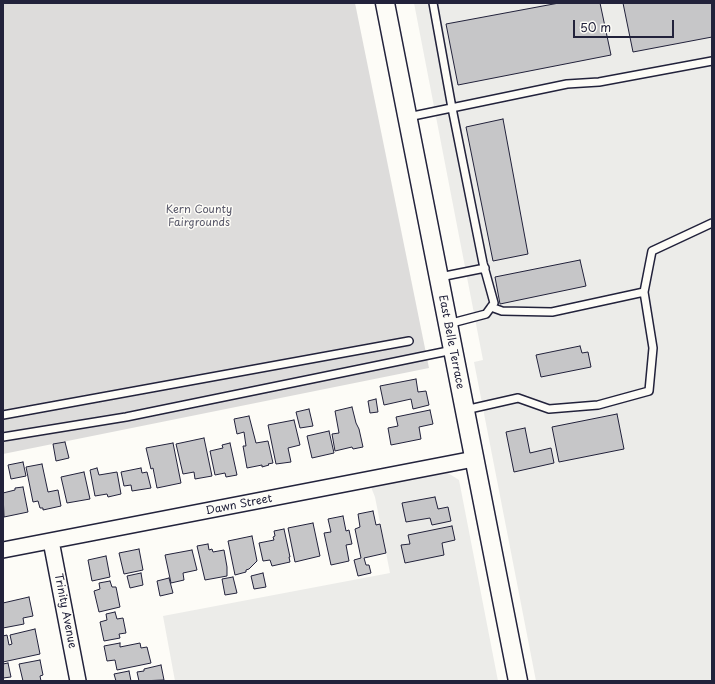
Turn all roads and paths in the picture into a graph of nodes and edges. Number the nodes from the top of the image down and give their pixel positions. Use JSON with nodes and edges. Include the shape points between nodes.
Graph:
{"nodes":[{"id":1,"x":385,"y":3,"type":"edge"},
{"id":2,"x":433,"y":3,"type":"edge"},
{"id":3,"x":712,"y":61,"type":"edge"},
{"id":4,"x":452,"y":108,"type":"junction"},
{"id":5,"x":408,"y":117,"type":"junction"},
{"id":6,"x":712,"y":223,"type":"edge"},
{"id":7,"x":485,"y":268,"type":"junction"},
{"id":8,"x":439,"y":278,"type":"junction"},
{"id":9,"x":644,"y":292,"type":"junction"},
{"id":10,"x":491,"y":307,"type":"junction"},
{"id":11,"x":448,"y":324,"type":"junction"},
{"id":12,"x":409,"y":341,"type":"dead end"},
{"id":13,"x":453,"y":350,"type":"junction"},
{"id":14,"x":465,"y":410,"type":"junction"},
{"id":15,"x":3,"y":415,"type":"edge"},
{"id":16,"x":3,"y":437,"type":"edge"},
{"id":17,"x":474,"y":459,"type":"junction"},
{"id":18,"x":51,"y":541,"type":"junction"},
{"id":19,"x":3,"y":550,"type":"edge"},
{"id":20,"x":78,"y":681,"type":"edge"},
{"id":21,"x":518,"y":681,"type":"edge"}],
"edges":[{"from":1,"to":5,"type":"street","name":"East Belle Terrace"},
{"from":2,"to":4,"type":"lane"},
{"from":3,"to":4,"type":"lane","via":[[599,82],[567,84]]},
{"from":4,"to":5,"type":"lane"},
{"from":4,"to":7,"type":"lane"},
{"from":5,"to":8,"type":"street","name":"East Belle Terrace"},
{"from":6,"to":9,"type":"lane","via":[[652,251]]},
{"from":7,"to":8,"type":"lane"},
{"from":7,"to":10,"type":"lane","via":[[494,303]]},
{"from":8,"to":11,"type":"street","name":"East Belle Terrace"},
{"from":9,"to":10,"type":"lane","via":[[552,312],[502,311]]},
{"from":9,"to":14,"type":"lane","via":[[653,348],[649,391],[598,405],[549,409],[518,398]]},
{"from":10,"to":11,"type":"lane","via":[[486,314]]},
{"from":11,"to":13,"type":"street","name":"East Belle Terrace"},
{"from":12,"to":15,"type":"lane"},
{"from":13,"to":14,"type":"street","name":"East Belle Terrace"},
{"from":13,"to":16,"type":"lane","via":[[126,417]]},
{"from":14,"to":17,"type":"street","name":"East Belle Terrace"},
{"from":17,"to":18,"type":"street","name":"Dawn Street"},
{"from":17,"to":21,"type":"street","name":"East Belle Terrace"},
{"from":18,"to":19,"type":"street","name":"Dawn Street"},
{"from":18,"to":20,"type":"street","name":"Trinity Avenue"}]}
